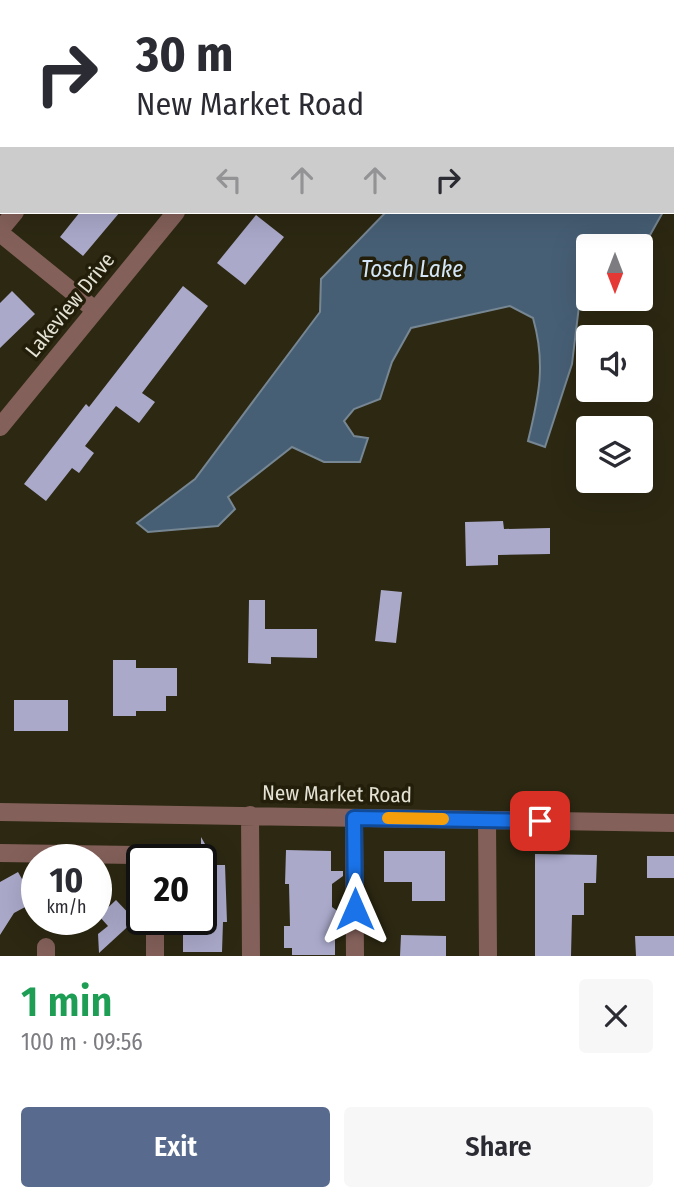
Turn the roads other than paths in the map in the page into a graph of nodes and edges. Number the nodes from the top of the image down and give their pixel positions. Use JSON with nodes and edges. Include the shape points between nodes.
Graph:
{"nodes":[{"id":1,"x":13,"y":214,"type":"edge"},
{"id":2,"x":174,"y":214,"type":"edge"},
{"id":3,"x":0,"y":231,"type":"edge"},
{"id":4,"x":95,"y":310,"type":"junction"},
{"id":5,"x":0,"y":427,"type":"edge"},
{"id":6,"x":0,"y":812,"type":"edge"},
{"id":7,"x":250,"y":815,"type":"junction"},
{"id":8,"x":354,"y":818,"type":"junction"},
{"id":9,"x":487,"y":820,"type":"junction"},
{"id":10,"x":674,"y":824,"type":"edge"},
{"id":11,"x":0,"y":853,"type":"edge"},
{"id":12,"x":126,"y":855,"type":"edge"},
{"id":13,"x":155,"y":935,"type":"edge"},
{"id":14,"x":155,"y":956,"type":"edge"},
{"id":15,"x":251,"y":956,"type":"edge"},
{"id":16,"x":355,"y":956,"type":"edge"},
{"id":17,"x":488,"y":956,"type":"edge"}],
"edges":[{"from":1,"to":3,"type":"street"},
{"from":2,"to":4,"type":"street","name":"Lakeview Drive"},
{"from":3,"to":4,"type":"street"},
{"from":4,"to":5,"type":"street","name":"Lakeview Drive"},
{"from":6,"to":7,"type":"street","name":"New Market Road"},
{"from":7,"to":8,"type":"street","name":"New Market Road"},
{"from":7,"to":15,"type":"street"},
{"from":8,"to":9,"type":"street","name":"New Market Road"},
{"from":8,"to":16,"type":"street"},
{"from":9,"to":10,"type":"street","name":"New Market Road"},
{"from":9,"to":17,"type":"street"},
{"from":11,"to":12,"type":"street"},
{"from":13,"to":14,"type":"street"}]}
